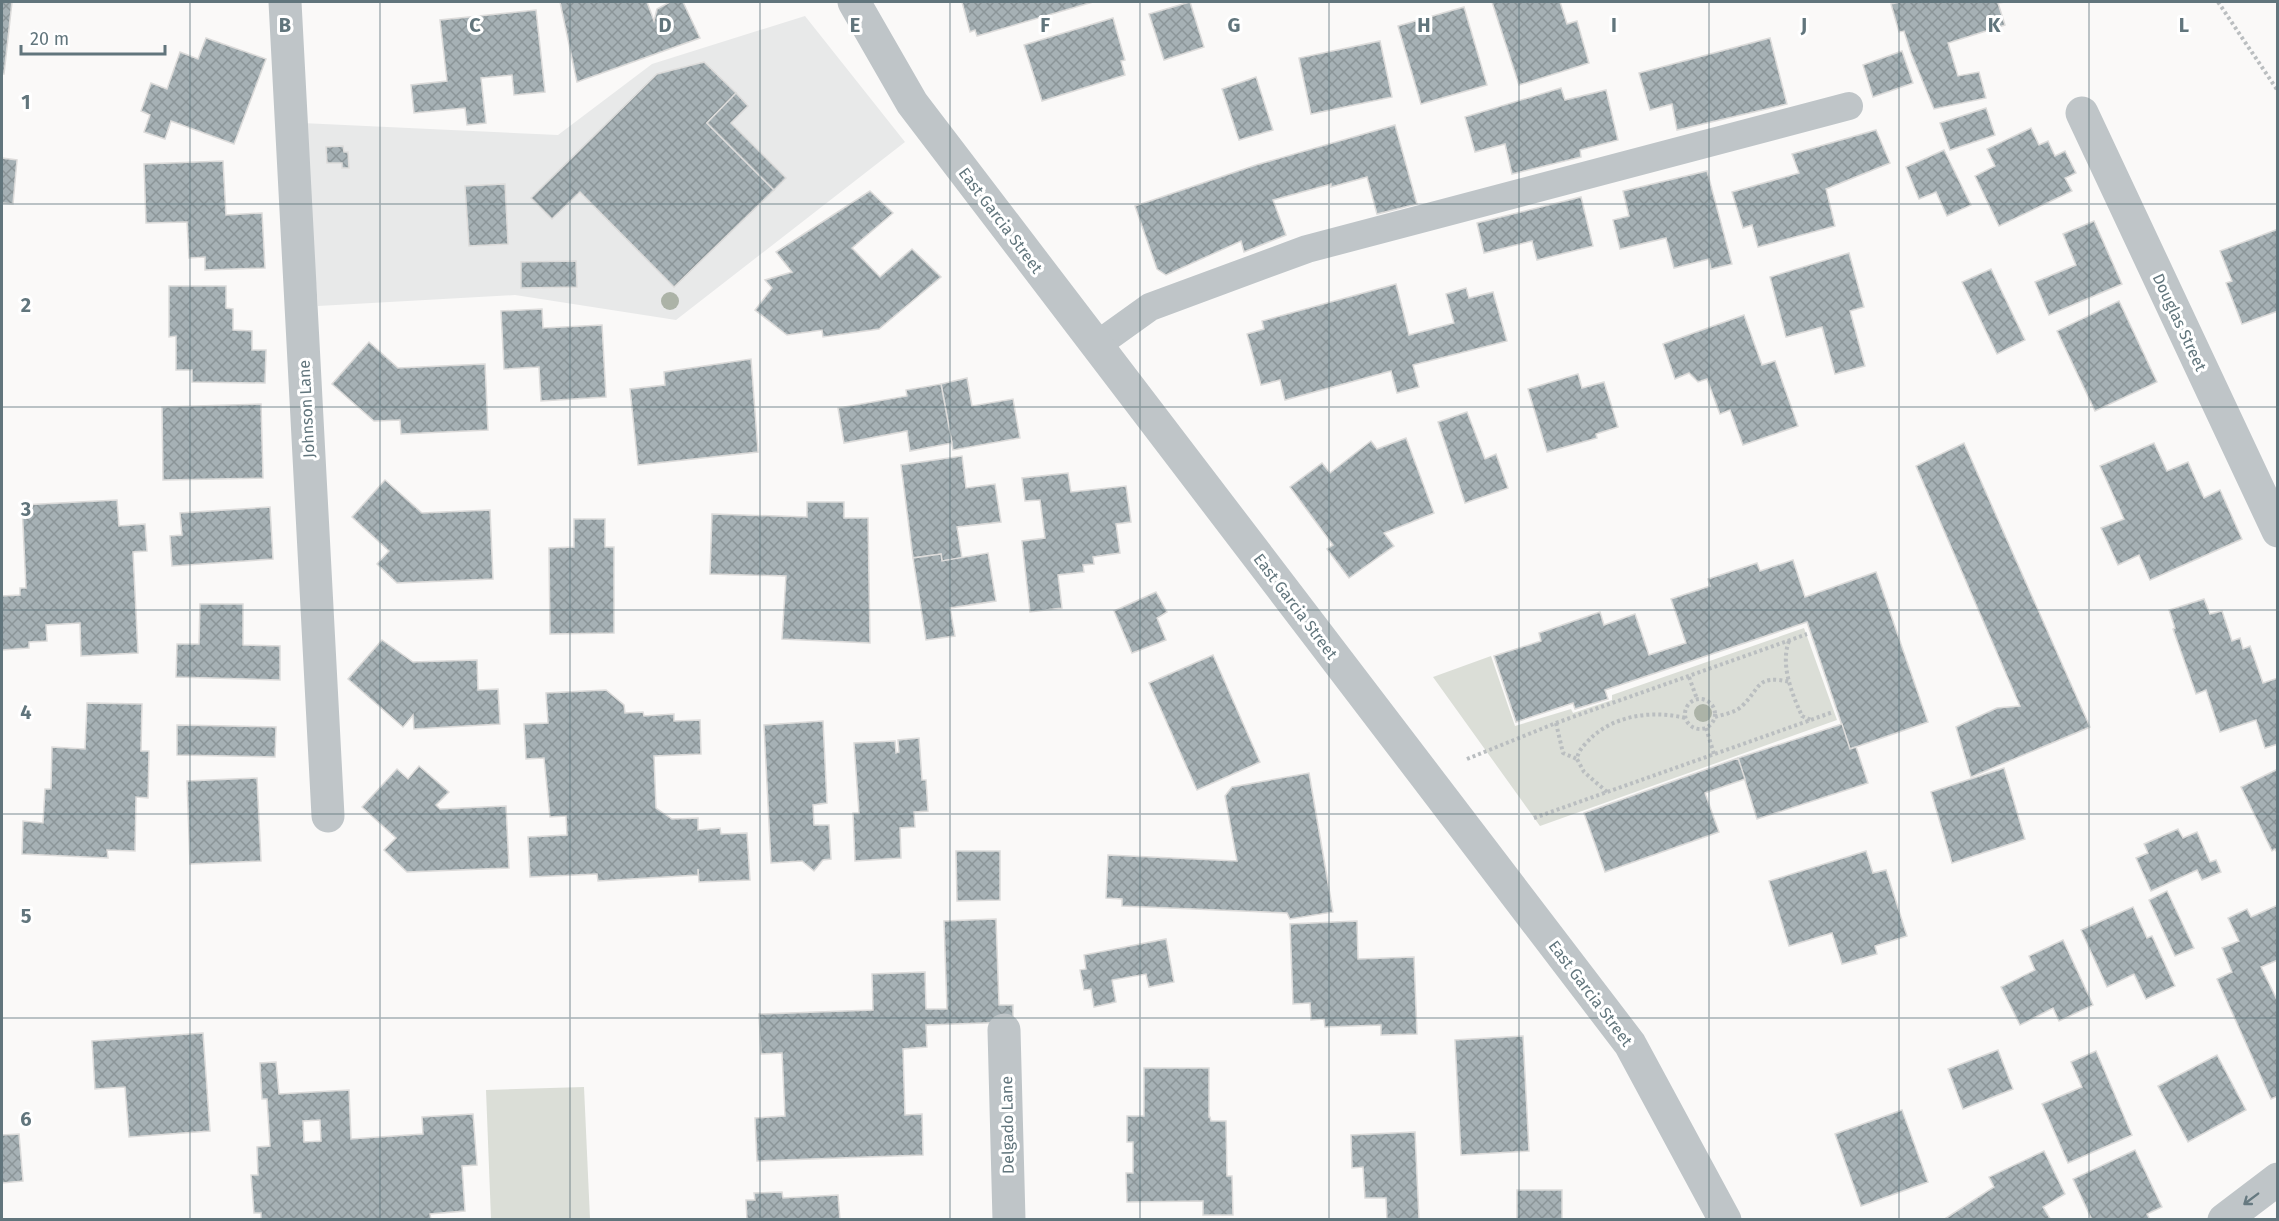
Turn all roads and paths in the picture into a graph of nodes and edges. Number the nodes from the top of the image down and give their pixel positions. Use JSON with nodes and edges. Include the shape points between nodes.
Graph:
{"nodes":[{"id":1,"x":285,"y":2,"type":"edge"},
{"id":2,"x":854,"y":2,"type":"edge"},
{"id":3,"x":2218,"y":2,"type":"edge"},
{"id":4,"x":2277,"y":91,"type":"edge"},
{"id":5,"x":1849,"y":106,"type":"dead end"},
{"id":6,"x":2082,"y":113,"type":"dead end"},
{"id":7,"x":1097,"y":345,"type":"junction"},
{"id":8,"x":2277,"y":531,"type":"edge"},
{"id":9,"x":1807,"y":634,"type":"dead end"},
{"id":10,"x":1789,"y":640,"type":"junction"},
{"id":11,"x":1689,"y":677,"type":"junction"},
{"id":12,"x":1790,"y":682,"type":"junction"},
{"id":13,"x":1697,"y":699,"type":"junction"},
{"id":14,"x":1833,"y":712,"type":"dead end"},
{"id":15,"x":1715,"y":717,"type":"junction"},
{"id":16,"x":1685,"y":718,"type":"junction"},
{"id":17,"x":1811,"y":721,"type":"junction"},
{"id":18,"x":1556,"y":723,"type":"junction"},
{"id":19,"x":1706,"y":728,"type":"junction"},
{"id":20,"x":1714,"y":754,"type":"junction"},
{"id":21,"x":1576,"y":759,"type":"junction"},
{"id":22,"x":1426,"y":776,"type":"junction"},
{"id":23,"x":1608,"y":792,"type":"junction"},
{"id":24,"x":328,"y":816,"type":"dead end"},
{"id":25,"x":1534,"y":818,"type":"dead end"},
{"id":26,"x":1005,"y":1030,"type":"dead end"},
{"id":27,"x":2277,"y":1179,"type":"edge"},
{"id":28,"x":1009,"y":1220,"type":"edge"},
{"id":29,"x":1725,"y":1220,"type":"edge"},
{"id":30,"x":2224,"y":1220,"type":"edge"}],
"edges":[{"from":1,"to":24,"type":"street","name":"Johnson Lane"},
{"from":2,"to":7,"type":"street","name":"East Garcia Street","via":[[912,102]]},
{"from":3,"to":4,"type":"path"},
{"from":5,"to":7,"type":"lane","via":[[1307,249],[1150,307]]},
{"from":6,"to":8,"type":"street","name":"Douglas Street"},
{"from":7,"to":22,"type":"street","name":"East Garcia Street"},
{"from":9,"to":10,"type":"path"},
{"from":10,"to":11,"type":"path"},
{"from":10,"to":12,"type":"path","via":[[1785,651]]},
{"from":11,"to":13,"type":"path"},
{"from":11,"to":18,"type":"path"},
{"from":12,"to":15,"type":"path","via":[[1779,679],[1758,684],[1742,706]]},
{"from":12,"to":17,"type":"path","via":[[1802,716]]},
{"from":13,"to":15,"type":"path","via":[[1707,700],[1714,707]]},
{"from":13,"to":16,"type":"path","via":[[1689,704]]},
{"from":14,"to":17,"type":"path"},
{"from":15,"to":19,"type":"path"},
{"from":16,"to":19,"type":"path","via":[[1690,727]]},
{"from":16,"to":21,"type":"path","via":[[1623,718],[1603,728]]},
{"from":17,"to":20,"type":"path"},
{"from":18,"to":21,"type":"path","via":[[1563,753]]},
{"from":18,"to":22,"type":"path"},
{"from":19,"to":20,"type":"path"},
{"from":20,"to":23,"type":"path"},
{"from":21,"to":23,"type":"path","via":[[1584,772]]},
{"from":22,"to":29,"type":"street","name":"East Garcia Street","via":[[1630,1044]]},
{"from":23,"to":25,"type":"path"},
{"from":26,"to":28,"type":"street","name":"Delgado Lane"},
{"from":27,"to":30,"type":"street","one_way":true}]}
